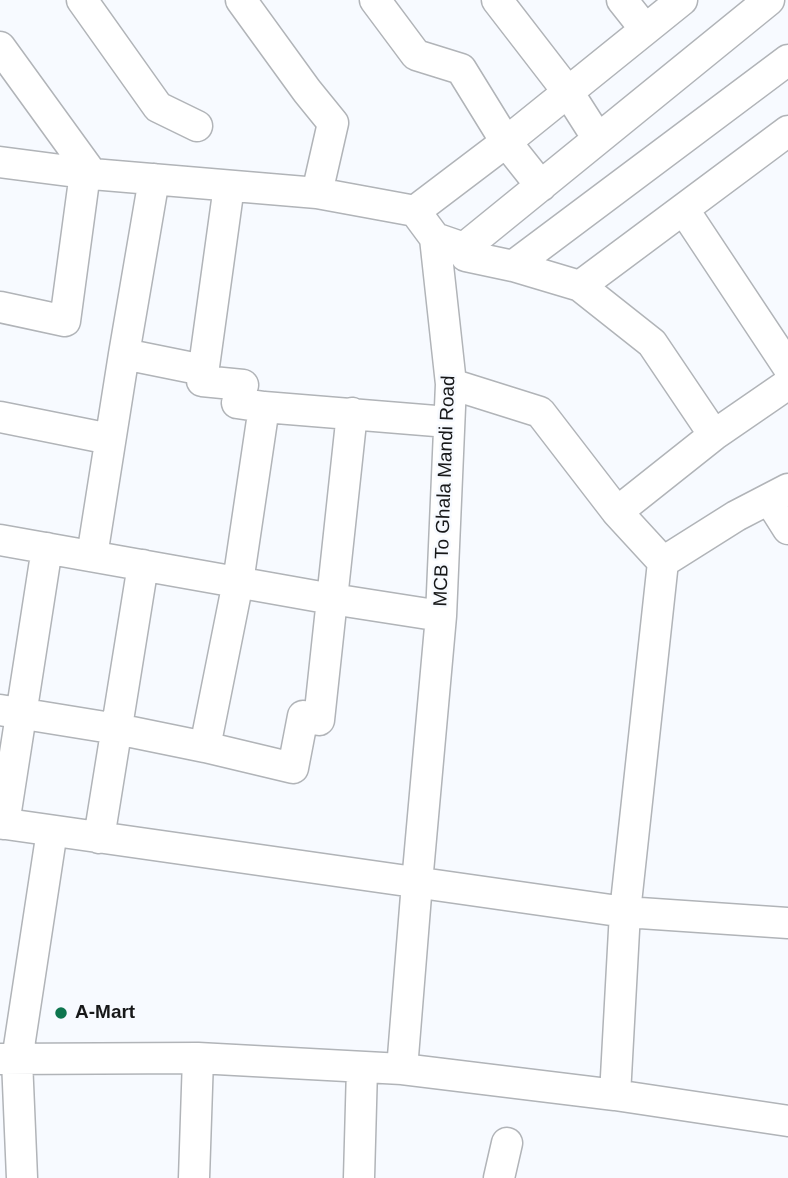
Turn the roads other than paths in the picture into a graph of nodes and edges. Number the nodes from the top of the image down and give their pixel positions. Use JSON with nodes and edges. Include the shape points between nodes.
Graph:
{"nodes":[{"id":1,"x":82,"y":0,"type":"edge"},
{"id":2,"x":241,"y":0,"type":"edge"},
{"id":3,"x":375,"y":0,"type":"edge"},
{"id":4,"x":497,"y":0,"type":"edge"},
{"id":5,"x":622,"y":0,"type":"edge"},
{"id":6,"x":682,"y":0,"type":"edge"},
{"id":7,"x":769,"y":0,"type":"edge"},
{"id":8,"x":645,"y":29,"type":"junction"},
{"id":9,"x":0,"y":47,"type":"edge"},
{"id":10,"x":788,"y":60,"type":"edge"},
{"id":11,"x":568,"y":92,"type":"junction"},
{"id":12,"x":197,"y":126,"type":"dead end"},
{"id":13,"x":788,"y":131,"type":"edge"},
{"id":14,"x":598,"y":139,"type":"junction"},
{"id":15,"x":506,"y":142,"type":"junction"},
{"id":16,"x":1,"y":167,"type":"edge"},
{"id":17,"x":89,"y":174,"type":"junction"},
{"id":18,"x":154,"y":179,"type":"junction"},
{"id":19,"x":229,"y":186,"type":"junction"},
{"id":20,"x":541,"y":186,"type":"junction"},
{"id":21,"x":317,"y":193,"type":"junction"},
{"id":22,"x":684,"y":210,"type":"junction"},
{"id":23,"x":415,"y":211,"type":"junction"},
{"id":24,"x":435,"y":237,"type":"junction"},
{"id":25,"x":464,"y":248,"type":"junction"},
{"id":26,"x":513,"y":266,"type":"junction"},
{"id":27,"x":580,"y":286,"type":"junction"},
{"id":28,"x":0,"y":307,"type":"edge"},
{"id":29,"x":124,"y":354,"type":"junction"},
{"id":30,"x":788,"y":367,"type":"edge"},
{"id":31,"x":204,"y":370,"type":"junction"},
{"id":32,"x":451,"y":384,"type":"junction"},
{"id":33,"x":788,"y":384,"type":"edge"},
{"id":34,"x":264,"y":407,"type":"junction"},
{"id":35,"x":352,"y":413,"type":"junction"},
{"id":36,"x":0,"y":417,"type":"edge"},
{"id":37,"x":449,"y":422,"type":"junction"},
{"id":38,"x":713,"y":435,"type":"junction"},
{"id":39,"x":110,"y":439,"type":"junction"},
{"id":40,"x":779,"y":494,"type":"edge"},
{"id":41,"x":617,"y":512,"type":"junction"},
{"id":42,"x":788,"y":528,"type":"edge"},
{"id":43,"x":0,"y":540,"type":"edge"},
{"id":44,"x":47,"y":548,"type":"junction"},
{"id":45,"x":92,"y":556,"type":"junction"},
{"id":46,"x":663,"y":562,"type":"junction"},
{"id":47,"x":143,"y":565,"type":"junction"},
{"id":48,"x":238,"y":582,"type":"junction"},
{"id":49,"x":332,"y":599,"type":"junction"},
{"id":50,"x":441,"y":616,"type":"junction"},
{"id":51,"x":11,"y":712,"type":"edge"},
{"id":52,"x":117,"y":729,"type":"junction"},
{"id":53,"x":205,"y":747,"type":"junction"},
{"id":54,"x":2,"y":823,"type":"edge"},
{"id":55,"x":52,"y":831,"type":"junction"},
{"id":56,"x":99,"y":838,"type":"junction"},
{"id":57,"x":416,"y":883,"type":"junction"},
{"id":58,"x":625,"y":912,"type":"junction"},
{"id":59,"x":788,"y":923,"type":"edge"},
{"id":60,"x":198,"y":1058,"type":"junction"},
{"id":61,"x":9,"y":1059,"type":"edge"},
{"id":62,"x":362,"y":1068,"type":"junction"},
{"id":63,"x":402,"y":1069,"type":"junction"},
{"id":64,"x":615,"y":1095,"type":"junction"},
{"id":65,"x":788,"y":1121,"type":"edge"},
{"id":66,"x":507,"y":1143,"type":"dead end"},
{"id":67,"x":22,"y":1178,"type":"edge"},
{"id":68,"x":194,"y":1178,"type":"edge"},
{"id":69,"x":359,"y":1178,"type":"edge"},
{"id":70,"x":499,"y":1178,"type":"edge"}],
"edges":[{"from":1,"to":12,"type":"street","via":[[158,107]]},
{"from":2,"to":21,"type":"street","via":[[334,122]]},
{"from":3,"to":15,"type":"street","via":[[416,55],[461,69]]},
{"from":4,"to":11,"type":"street"},
{"from":5,"to":8,"type":"street"},
{"from":6,"to":8,"type":"street"},
{"from":7,"to":14,"type":"street"},
{"from":8,"to":11,"type":"street"},
{"from":9,"to":17,"type":"street"},
{"from":10,"to":26,"type":"street"},
{"from":11,"to":14,"type":"street"},
{"from":11,"to":15,"type":"street"},
{"from":13,"to":22,"type":"street"},
{"from":14,"to":20,"type":"street"},
{"from":15,"to":20,"type":"street"},
{"from":15,"to":23,"type":"street"},
{"from":16,"to":17,"type":"street"},
{"from":17,"to":18,"type":"street"},
{"from":17,"to":28,"type":"street","via":[[65,321]]},
{"from":18,"to":19,"type":"street"},
{"from":18,"to":29,"type":"street"},
{"from":19,"to":21,"type":"street"},
{"from":19,"to":31,"type":"street"},
{"from":20,"to":25,"type":"street"},
{"from":21,"to":23,"type":"street"},
{"from":22,"to":27,"type":"street"},
{"from":22,"to":30,"type":"street"},
{"from":23,"to":24,"type":"street"},
{"from":24,"to":25,"type":"street"},
{"from":24,"to":32,"type":"street","name":"MCB To Ghala Mandi Road"},
{"from":25,"to":26,"type":"street","via":[[466,256]]},
{"from":26,"to":27,"type":"street"},
{"from":27,"to":38,"type":"street","via":[[652,343]]},
{"from":29,"to":31,"type":"street"},
{"from":29,"to":39,"type":"street"},
{"from":31,"to":34,"type":"street","via":[[202,381],[243,385],[237,402]]},
{"from":32,"to":37,"type":"street","name":"MCB To Ghala Mandi Road"},
{"from":32,"to":41,"type":"street","via":[[540,412]]},
{"from":33,"to":38,"type":"street"},
{"from":34,"to":35,"type":"street"},
{"from":34,"to":48,"type":"street"},
{"from":35,"to":37,"type":"street"},
{"from":35,"to":49,"type":"street"},
{"from":36,"to":39,"type":"street"},
{"from":37,"to":50,"type":"street","name":"MCB To Ghala Mandi Road"},
{"from":38,"to":41,"type":"street"},
{"from":39,"to":45,"type":"street"},
{"from":40,"to":42,"type":"street"},
{"from":40,"to":46,"type":"street"},
{"from":41,"to":46,"type":"street"},
{"from":43,"to":44,"type":"street"},
{"from":44,"to":45,"type":"street"},
{"from":44,"to":51,"type":"street"},
{"from":45,"to":47,"type":"street"},
{"from":46,"to":58,"type":"street"},
{"from":47,"to":48,"type":"street"},
{"from":47,"to":52,"type":"street"},
{"from":48,"to":49,"type":"street"},
{"from":48,"to":53,"type":"street"},
{"from":49,"to":50,"type":"street"},
{"from":49,"to":53,"type":"street","via":[[319,719],[303,716],[293,768]]},
{"from":50,"to":57,"type":"street","name":"MCB To Ghala Mandi Road"},
{"from":51,"to":52,"type":"street"},
{"from":51,"to":54,"type":"street"},
{"from":52,"to":53,"type":"street"},
{"from":52,"to":56,"type":"street"},
{"from":54,"to":55,"type":"street"},
{"from":55,"to":56,"type":"street"},
{"from":55,"to":61,"type":"street"},
{"from":56,"to":57,"type":"street"},
{"from":57,"to":58,"type":"street"},
{"from":57,"to":63,"type":"street","name":"MCB To Ghala Mandi Road"},
{"from":58,"to":59,"type":"street"},
{"from":58,"to":64,"type":"street"},
{"from":60,"to":61,"type":"street"},
{"from":60,"to":62,"type":"street"},
{"from":60,"to":68,"type":"street"},
{"from":61,"to":67,"type":"street"},
{"from":62,"to":63,"type":"street"},
{"from":62,"to":69,"type":"street"},
{"from":63,"to":64,"type":"street"},
{"from":64,"to":65,"type":"street"},
{"from":66,"to":70,"type":"street"}]}
